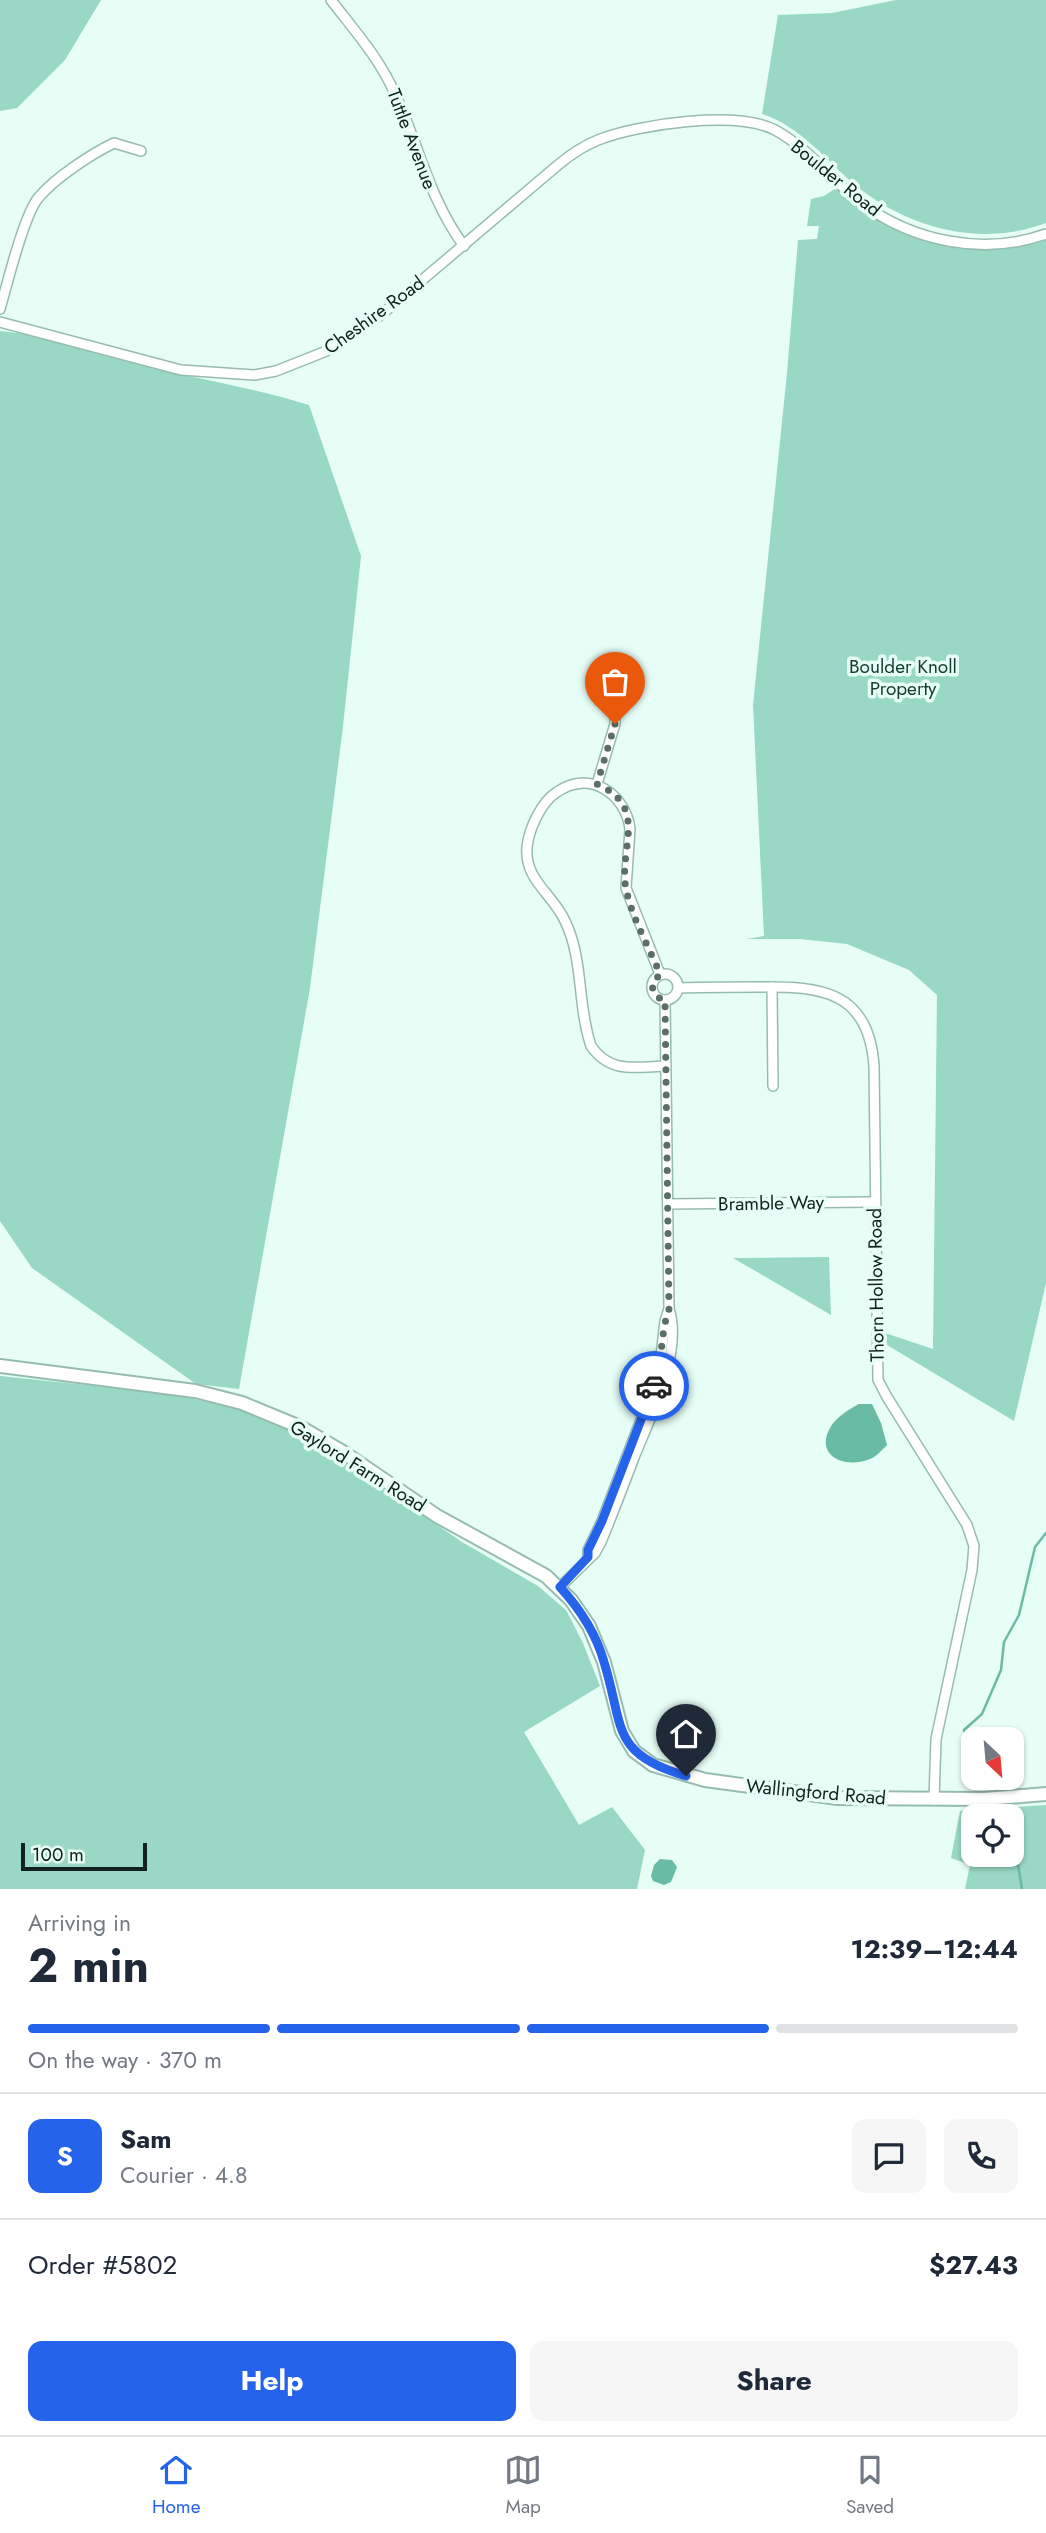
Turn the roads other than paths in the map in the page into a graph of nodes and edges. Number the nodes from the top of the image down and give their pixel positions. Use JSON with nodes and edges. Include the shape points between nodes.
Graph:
{"nodes":[{"id":1,"x":331,"y":0,"type":"edge"},
{"id":2,"x":666,"y":125,"type":"joint"},
{"id":3,"x":141,"y":151,"type":"dead end"},
{"id":4,"x":1046,"y":234,"type":"edge"},
{"id":5,"x":464,"y":246,"type":"junction"},
{"id":6,"x":0,"y":309,"type":"edge"},
{"id":7,"x":0,"y":321,"type":"edge"},
{"id":8,"x":608,"y":696,"type":"dead end"},
{"id":9,"x":597,"y":784,"type":"junction"},
{"id":10,"x":660,"y":974,"type":"junction"},
{"id":11,"x":772,"y":987,"type":"junction"},
{"id":12,"x":679,"y":988,"type":"junction"},
{"id":13,"x":665,"y":1000,"type":"junction"},
{"id":14,"x":666,"y":1066,"type":"junction"},
{"id":15,"x":773,"y":1086,"type":"dead end"},
{"id":16,"x":874,"y":1202,"type":"junction"},
{"id":17,"x":668,"y":1204,"type":"junction"},
{"id":18,"x":0,"y":1366,"type":"edge"},
{"id":19,"x":560,"y":1587,"type":"junction"},
{"id":20,"x":617,"y":1714,"type":"joint"},
{"id":21,"x":1046,"y":1794,"type":"edge"},
{"id":22,"x":934,"y":1800,"type":"junction"}],
"edges":[{"from":1,"to":5,"type":"street","name":"Tuttle Avenue","via":[[385,74],[439,207]]},
{"from":2,"to":4,"type":"street","name":"Boulder Road","via":[[733,121],[765,126],[790,140],[866,206],[923,235],[982,245]]},
{"from":2,"to":5,"type":"street","name":"Cheshire Road","via":[[619,133],[582,148]]},
{"from":3,"to":6,"type":"street","via":[[114,143],[91,154],[38,197],[24,226]]},
{"from":5,"to":7,"type":"street","name":"Cheshire Road","via":[[346,340],[310,359],[265,374],[181,370]]},
{"from":8,"to":9,"type":"street","via":[[615,724]]},
{"from":9,"to":10,"type":"street","via":[[614,795],[626,811],[630,829],[626,888]]},
{"from":9,"to":14,"type":"street","via":[[566,787],[548,799],[529,835],[528,864],[572,937],[588,1036],[596,1054],[613,1066]]},
{"from":10,"to":12,"type":"street","via":[[673,976]]},
{"from":10,"to":13,"type":"street","via":[[653,991]]},
{"from":11,"to":12,"type":"street","name":"Thorn Hollow Road"},
{"from":11,"to":15,"type":"street"},
{"from":11,"to":16,"type":"street","name":"Thorn Hollow Road","via":[[832,994],[855,1012],[868,1033],[874,1066]]},
{"from":12,"to":13,"type":"street"},
{"from":13,"to":14,"type":"street"},
{"from":14,"to":17,"type":"street"},
{"from":16,"to":17,"type":"street","name":"Bramble Way"},
{"from":16,"to":22,"type":"street","name":"Thorn Hollow Road","via":[[878,1380],[962,1515],[974,1546],[936,1739]]},
{"from":17,"to":19,"type":"street","via":[[672,1320],[666,1373],[601,1542]]},
{"from":18,"to":19,"type":"street","name":"Gaylord Farm Road","via":[[195,1391],[272,1413],[320,1438],[437,1517],[532,1567]]},
{"from":19,"to":20,"type":"street","name":"Gaylord Farm Road","via":[[598,1643]]},
{"from":20,"to":22,"type":"street","name":"Wallingford Road","via":[[627,1741],[642,1758],[686,1776],[825,1797]]},
{"from":21,"to":22,"type":"street","name":"Wallingford Road"}]}
